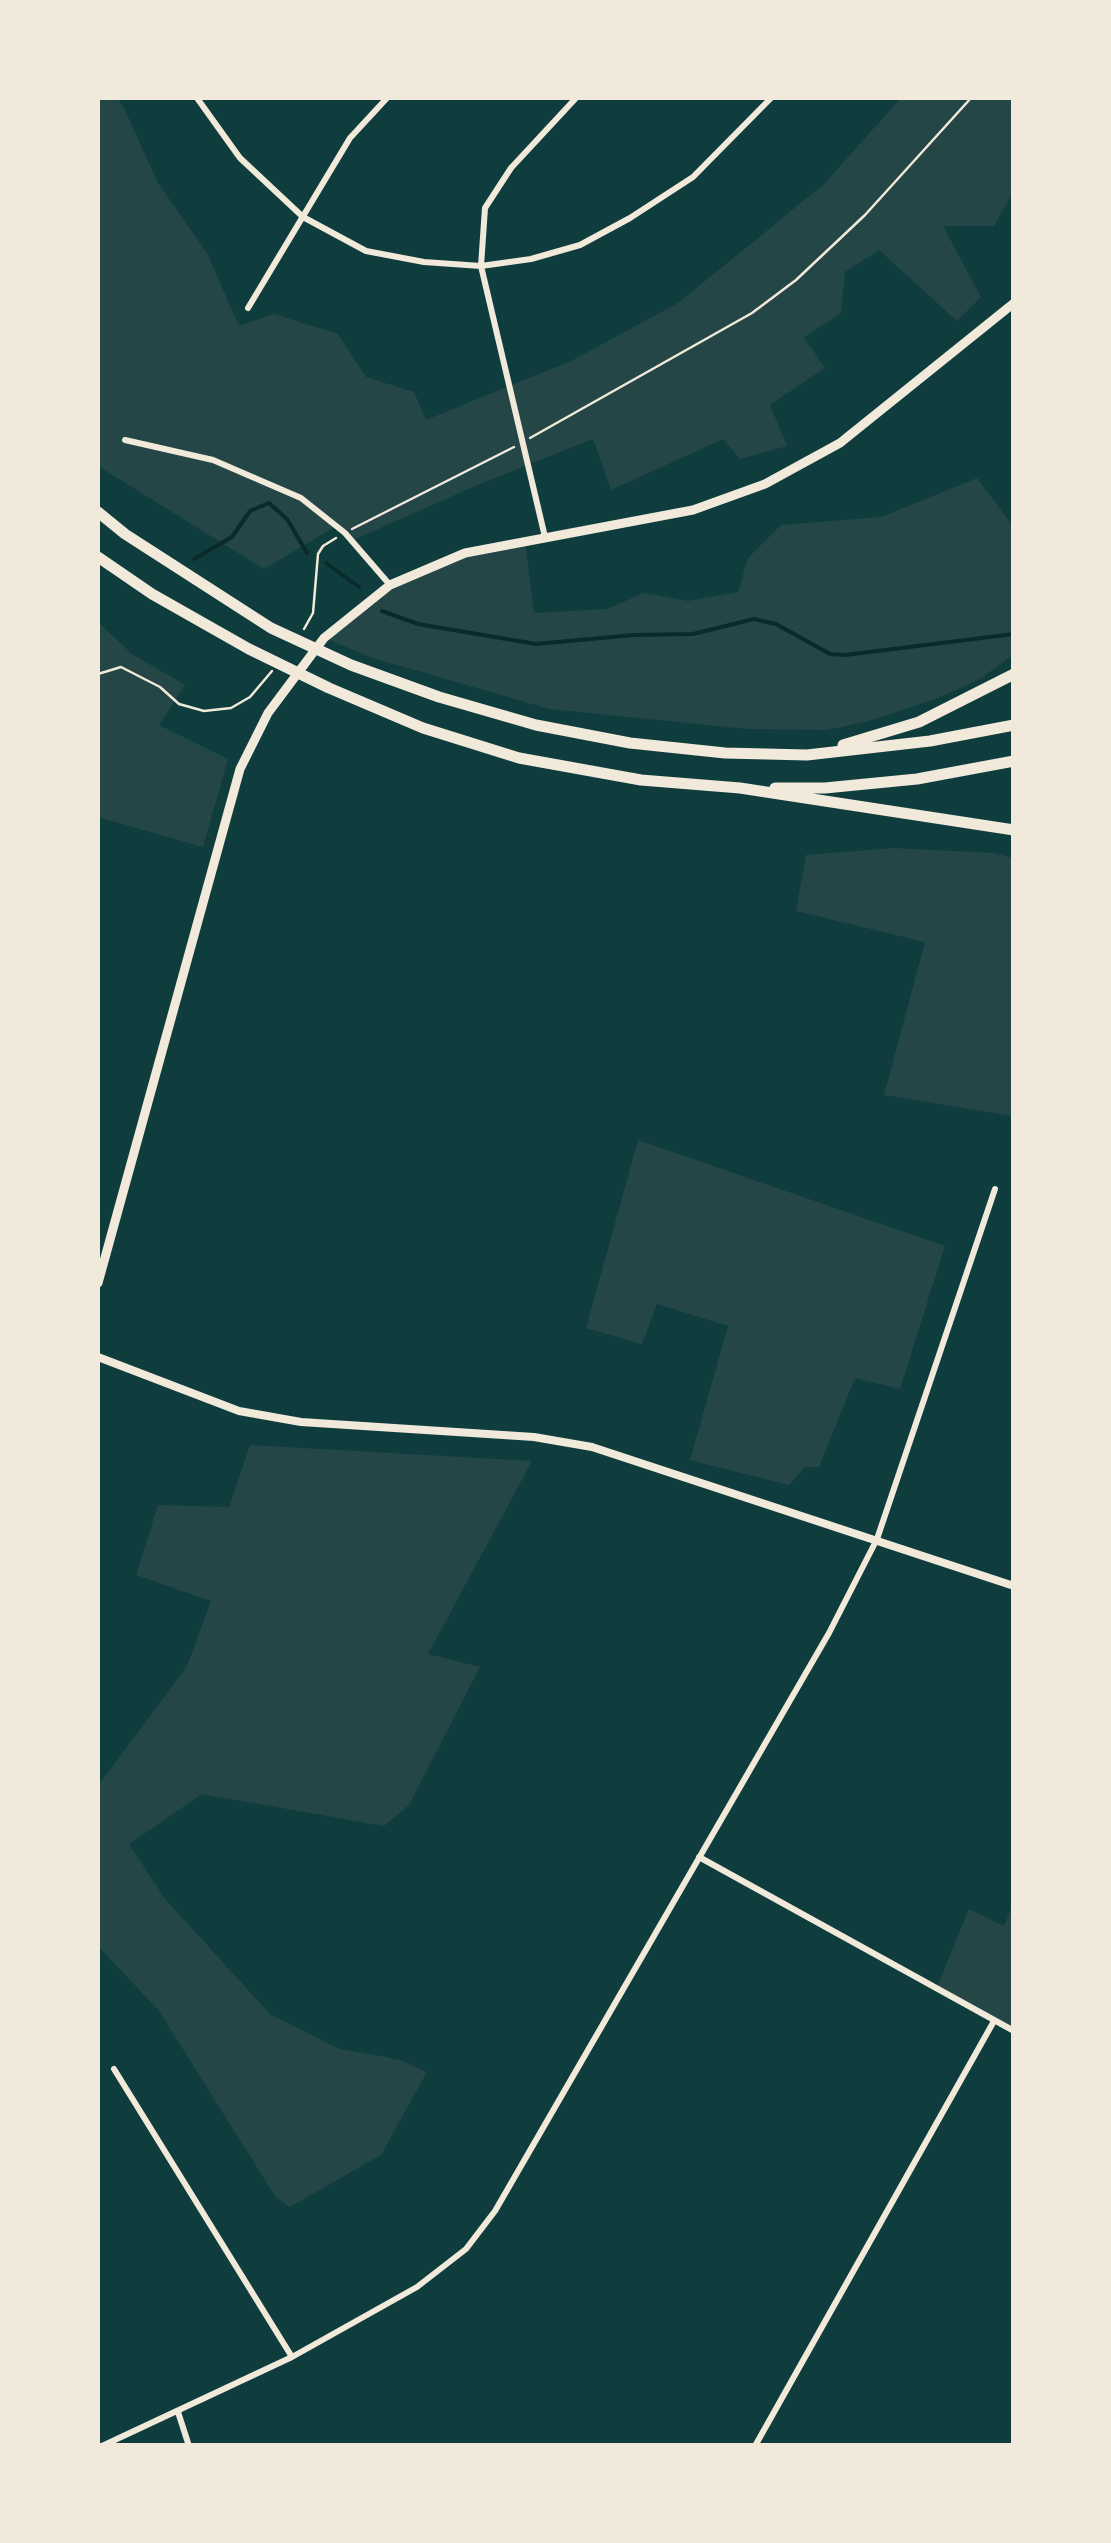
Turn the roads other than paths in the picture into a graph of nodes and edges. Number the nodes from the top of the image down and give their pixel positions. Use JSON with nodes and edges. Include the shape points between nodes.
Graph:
{"nodes":[{"id":1,"x":197,"y":98,"type":"edge"},
{"id":2,"x":387,"y":98,"type":"edge"},
{"id":3,"x":576,"y":98,"type":"edge"},
{"id":4,"x":772,"y":98,"type":"edge"},
{"id":5,"x":304,"y":216,"type":"junction"},
{"id":6,"x":481,"y":266,"type":"junction"},
{"id":7,"x":1014,"y":303,"type":"edge"},
{"id":8,"x":248,"y":308,"type":"dead end"},
{"id":9,"x":125,"y":440,"type":"dead end"},
{"id":10,"x":98,"y":512,"type":"edge"},
{"id":11,"x":545,"y":537,"type":"junction"},
{"id":12,"x":98,"y":557,"type":"edge"},
{"id":13,"x":390,"y":585,"type":"junction"},
{"id":14,"x":1014,"y":674,"type":"edge"},
{"id":15,"x":1014,"y":725,"type":"edge"},
{"id":16,"x":807,"y":755,"type":"junction"},
{"id":17,"x":1014,"y":761,"type":"edge"},
{"id":18,"x":740,"y":788,"type":"junction"},
{"id":19,"x":1014,"y":830,"type":"edge"},
{"id":20,"x":995,"y":1190,"type":"dead end"},
{"id":21,"x":98,"y":1283,"type":"edge"},
{"id":22,"x":98,"y":1357,"type":"edge"},
{"id":23,"x":877,"y":1540,"type":"junction"},
{"id":24,"x":1014,"y":1586,"type":"edge"},
{"id":25,"x":699,"y":1857,"type":"junction"},
{"id":26,"x":994,"y":2021,"type":"junction"},
{"id":27,"x":1014,"y":2032,"type":"edge"},
{"id":28,"x":114,"y":2069,"type":"dead end"},
{"id":29,"x":292,"y":2357,"type":"junction"},
{"id":30,"x":178,"y":2412,"type":"junction"},
{"id":31,"x":102,"y":2446,"type":"edge"},
{"id":32,"x":189,"y":2446,"type":"edge"},
{"id":33,"x":755,"y":2446,"type":"edge"}],
"edges":[{"from":1,"to":5,"type":"street","via":[[240,158]]},
{"from":2,"to":5,"type":"street","via":[[350,138]]},
{"from":3,"to":6,"type":"street","via":[[511,168],[485,208]]},
{"from":4,"to":6,"type":"street","via":[[694,178],[630,218],[580,246]]},
{"from":5,"to":6,"type":"street","via":[[366,251]]},
{"from":5,"to":8,"type":"street"},
{"from":6,"to":11,"type":"street"},
{"from":7,"to":11,"type":"main road","via":[[840,443],[765,484],[693,510]]},
{"from":9,"to":13,"type":"street","via":[[213,460],[301,498],[345,533]]},
{"from":10,"to":16,"type":"highway","via":[[271,628],[352,665],[472,706],[630,744]]},
{"from":11,"to":13,"type":"main road","via":[[465,553]]},
{"from":12,"to":18,"type":"highway","via":[[249,649],[422,728],[520,758],[640,780]]},
{"from":13,"to":21,"type":"main road","via":[[324,638],[268,712],[240,769]]},
{"from":14,"to":16,"type":"highway","via":[[919,722]]},
{"from":15,"to":16,"type":"highway"},
{"from":17,"to":18,"type":"highway","via":[[917,780]]},
{"from":18,"to":19,"type":"highway"},
{"from":20,"to":23,"type":"street"},
{"from":22,"to":23,"type":"street","via":[[239,1412],[592,1447]]},
{"from":23,"to":24,"type":"street"},
{"from":23,"to":25,"type":"street"},
{"from":25,"to":26,"type":"street"},
{"from":25,"to":29,"type":"street","via":[[495,2212],[466,2249],[416,2287]]},
{"from":26,"to":27,"type":"street"},
{"from":26,"to":33,"type":"street"},
{"from":28,"to":29,"type":"street"},
{"from":29,"to":30,"type":"street"},
{"from":30,"to":31,"type":"street"},
{"from":30,"to":32,"type":"street"}]}
